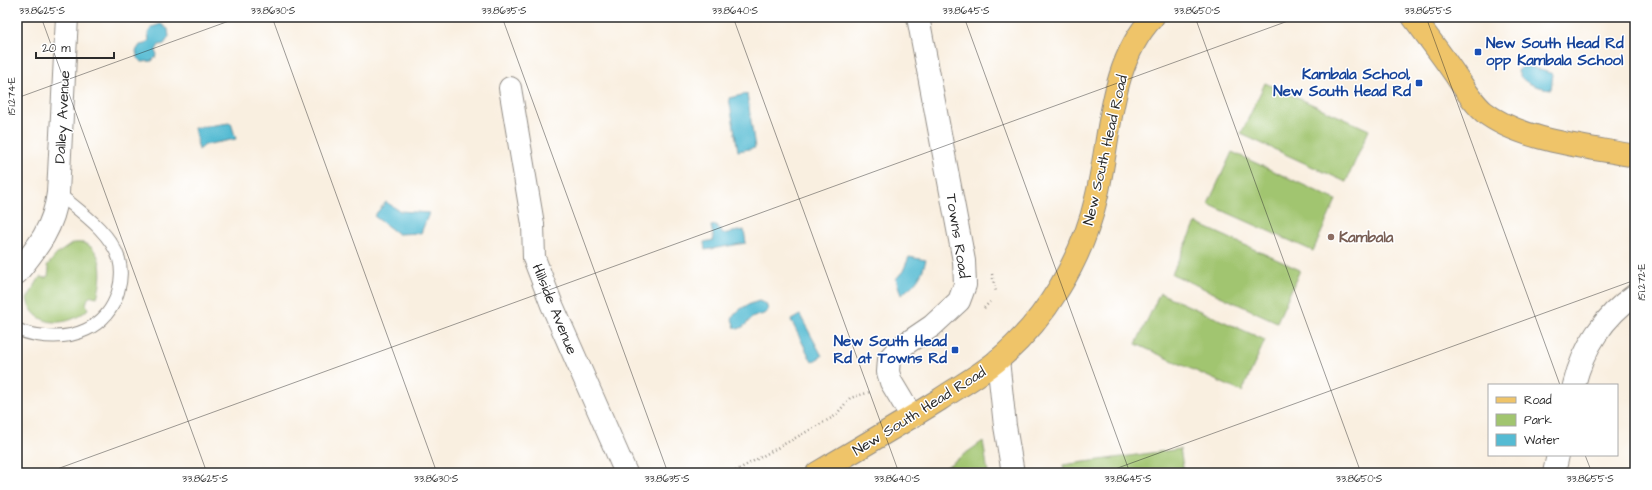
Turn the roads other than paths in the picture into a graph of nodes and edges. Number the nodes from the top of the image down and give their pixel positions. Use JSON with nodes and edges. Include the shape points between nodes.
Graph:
{"nodes":[{"id":1,"x":67,"y":17,"type":"edge"},
{"id":2,"x":918,"y":17,"type":"edge"},
{"id":3,"x":1153,"y":17,"type":"edge"},
{"id":4,"x":1413,"y":17,"type":"edge"},
{"id":5,"x":510,"y":88,"type":"dead end"},
{"id":6,"x":1635,"y":156,"type":"edge"},
{"id":7,"x":58,"y":193,"type":"junction"},
{"id":8,"x":17,"y":273,"type":"edge"},
{"id":9,"x":1635,"y":295,"type":"edge"},
{"id":10,"x":17,"y":329,"type":"edge"},
{"id":11,"x":998,"y":360,"type":"junction"},
{"id":12,"x":1574,"y":384,"type":"edge"},
{"id":13,"x":912,"y":418,"type":"junction"},
{"id":14,"x":1558,"y":456,"type":"edge"},
{"id":15,"x":626,"y":473,"type":"edge"},
{"id":16,"x":817,"y":473,"type":"edge"},
{"id":17,"x":1013,"y":473,"type":"edge"},
{"id":18,"x":1554,"y":473,"type":"edge"}],
"edges":[{"from":1,"to":7,"type":"street","name":"Dalley Avenue"},
{"from":2,"to":13,"type":"street","name":"Towns Road","via":[[964,261],[965,286],[959,301],[946,314],[893,353],[889,359],[888,372],[891,382]]},
{"from":3,"to":11,"type":"main road","name":"New South Head Road","via":[[1136,40],[1123,68],[1096,200],[1082,247],[1063,283],[1045,309]]},
{"from":4,"to":6,"type":"main road","via":[[1483,111],[1499,121],[1531,134]]},
{"from":5,"to":15,"type":"street","name":"Hillside Avenue","via":[[533,224],[534,258]]},
{"from":7,"to":8,"type":"street","name":"Dalley Avenue","via":[[55,212],[46,233]]},
{"from":7,"to":10,"type":"lane","via":[[106,236],[114,249],[121,271],[117,293],[111,307],[99,321],[80,333],[49,337]]},
{"from":9,"to":12,"type":"street","via":[[1620,306],[1596,332],[1577,371]]},
{"from":11,"to":13,"type":"main road","name":"New South Head Road"},
{"from":11,"to":17,"type":"street"},
{"from":13,"to":16,"type":"main road","name":"New South Head Road"},
{"from":14,"to":18,"type":"street"}]}
